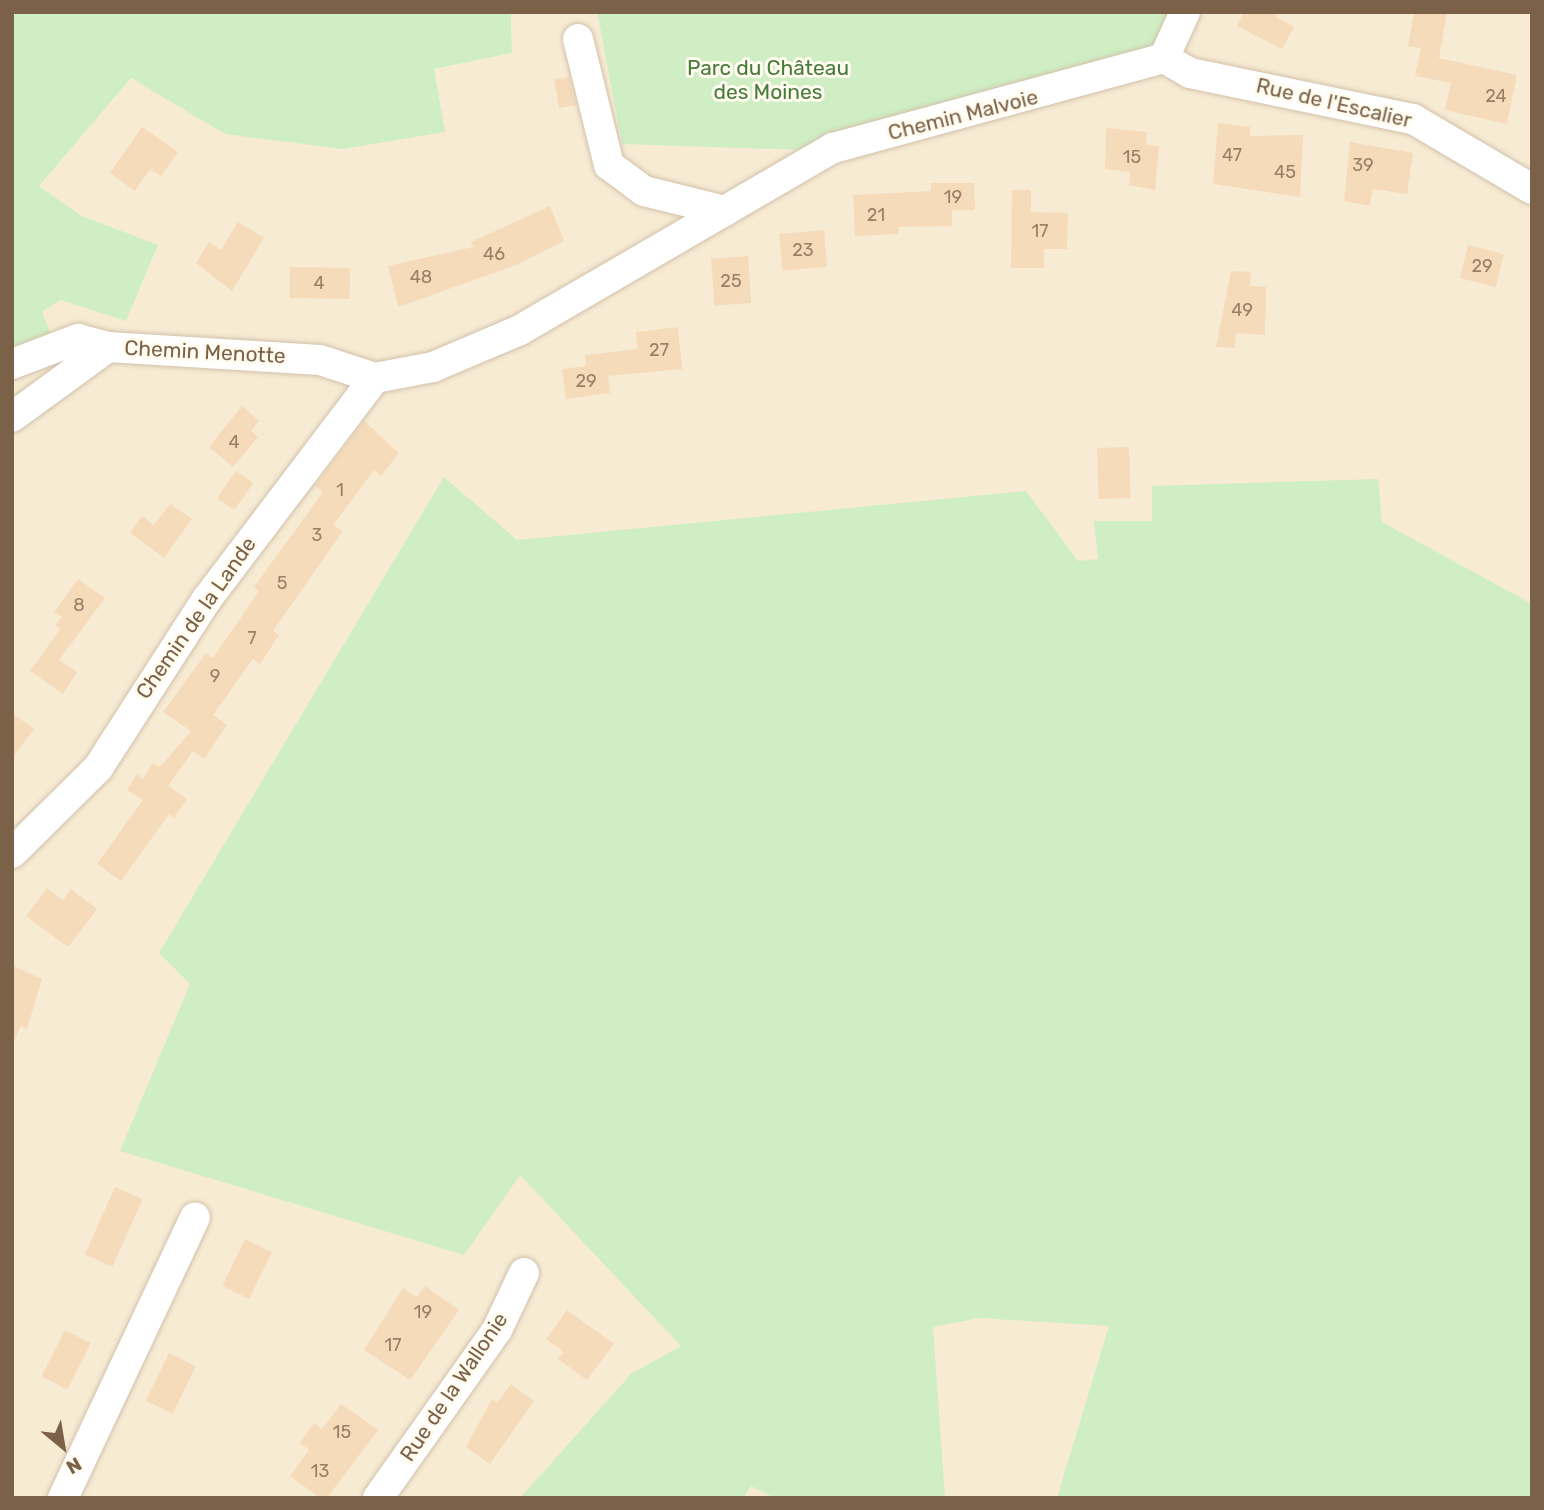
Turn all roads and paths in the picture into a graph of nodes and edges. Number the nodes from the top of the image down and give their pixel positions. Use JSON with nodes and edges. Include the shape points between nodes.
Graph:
{"nodes":[{"id":1,"x":1185,"y":12,"type":"edge"},
{"id":2,"x":578,"y":39,"type":"dead end"},
{"id":3,"x":1164,"y":58,"type":"junction"},
{"id":4,"x":1532,"y":189,"type":"edge"},
{"id":5,"x":724,"y":211,"type":"junction"},
{"id":6,"x":108,"y":347,"type":"junction"},
{"id":7,"x":12,"y":364,"type":"edge"},
{"id":8,"x":375,"y":378,"type":"junction"},
{"id":9,"x":12,"y":417,"type":"edge"},
{"id":10,"x":12,"y":853,"type":"edge"},
{"id":11,"x":195,"y":1218,"type":"dead end"},
{"id":12,"x":524,"y":1273,"type":"dead end"},
{"id":13,"x":64,"y":1498,"type":"edge"},
{"id":14,"x":379,"y":1498,"type":"edge"}],
"edges":[{"from":1,"to":3,"type":"street"},
{"from":2,"to":5,"type":"street","via":[[609,165],[643,191]]},
{"from":3,"to":4,"type":"street","name":"Rue de l'Escalier","via":[[1190,73],[1413,119]]},
{"from":3,"to":5,"type":"street","name":"Chemin Malvoie","via":[[834,148]]},
{"from":5,"to":8,"type":"street","name":"Chemin Malvoie","via":[[520,330],[433,368]]},
{"from":6,"to":7,"type":"street","via":[[78,339]]},
{"from":6,"to":8,"type":"street","name":"Chemin Menotte","via":[[320,360]]},
{"from":6,"to":9,"type":"street","name":"Chemin Menotte"},
{"from":8,"to":10,"type":"street","name":"Chemin de la Lande","via":[[207,599],[99,768]]},
{"from":11,"to":13,"type":"street"},
{"from":12,"to":14,"type":"street","name":"Rue de la Wallonie","via":[[497,1330]]}]}
